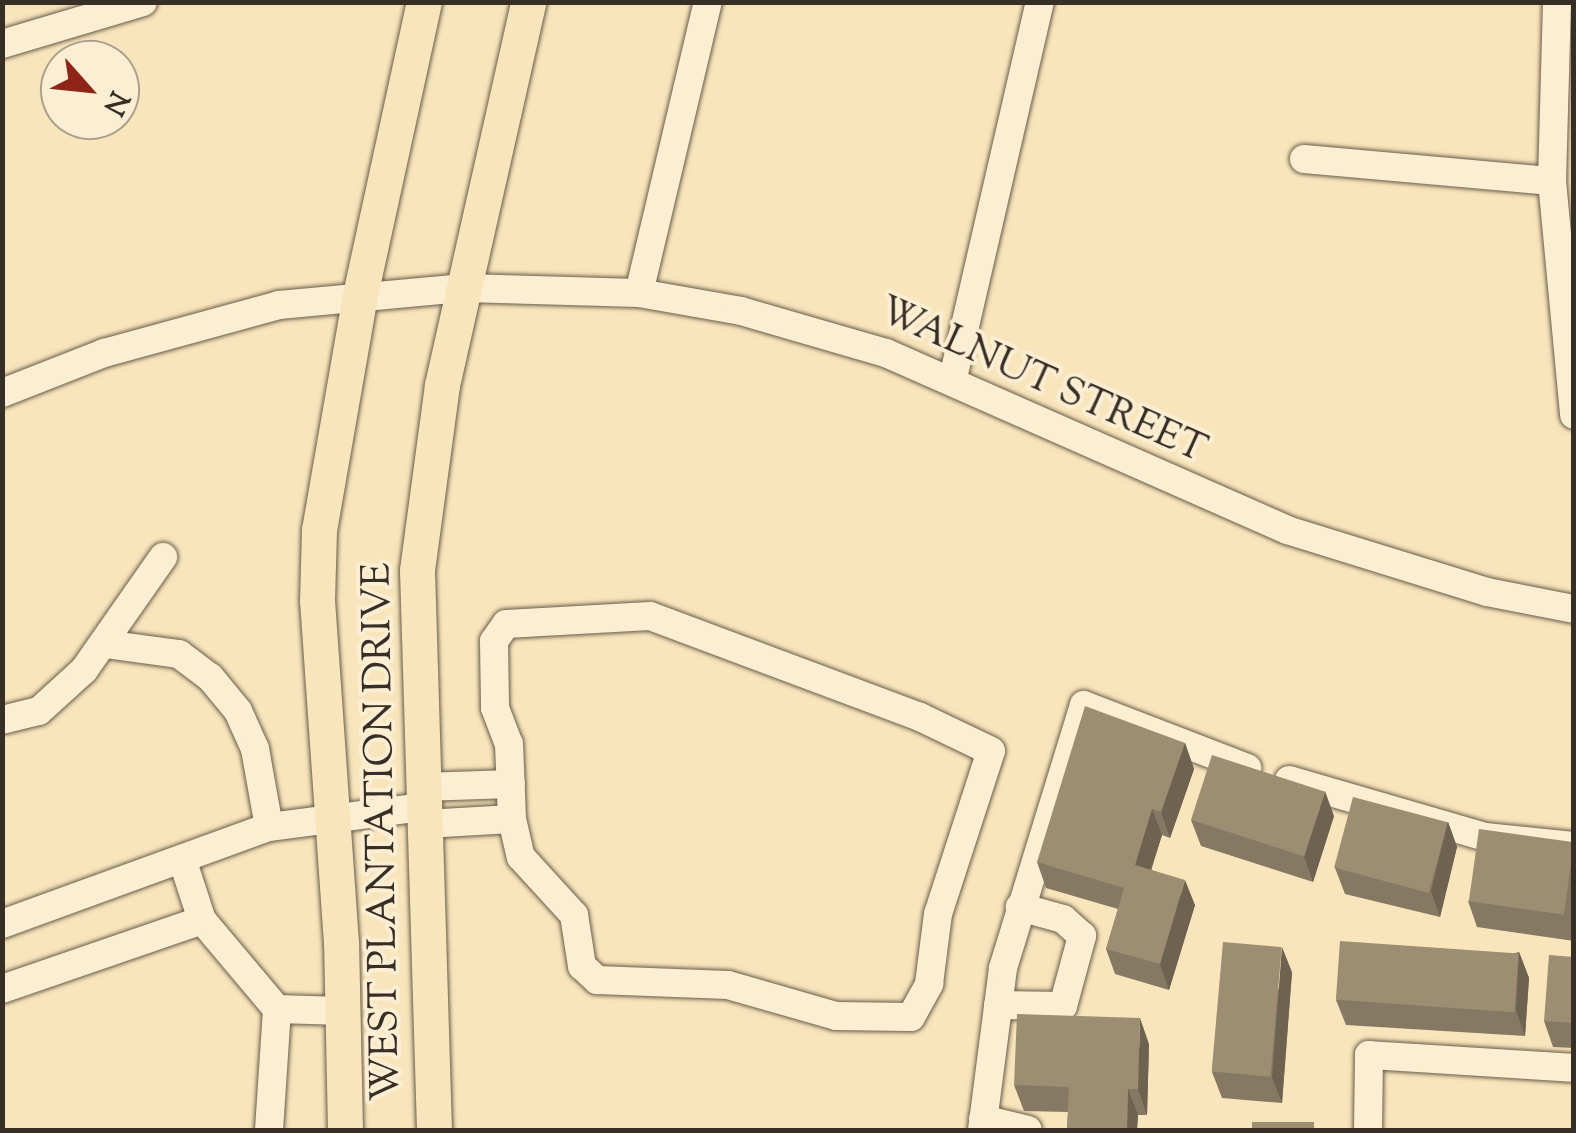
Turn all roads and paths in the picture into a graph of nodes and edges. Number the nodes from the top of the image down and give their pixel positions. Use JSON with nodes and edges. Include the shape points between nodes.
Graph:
{"nodes":[{"id":1,"x":143,"y":2,"type":"edge"},
{"id":2,"x":424,"y":2,"type":"edge"},
{"id":3,"x":528,"y":2,"type":"edge"},
{"id":4,"x":708,"y":2,"type":"edge"},
{"id":5,"x":1040,"y":2,"type":"edge"},
{"id":6,"x":1558,"y":2,"type":"edge"},
{"id":7,"x":2,"y":44,"type":"edge"},
{"id":8,"x":1304,"y":159,"type":"dead end"},
{"id":9,"x":1552,"y":181,"type":"junction"},
{"id":10,"x":464,"y":288,"type":"junction"},
{"id":11,"x":639,"y":293,"type":"junction"},
{"id":12,"x":360,"y":295,"type":"junction"},
{"id":13,"x":953,"y":378,"type":"junction"},
{"id":14,"x":2,"y":394,"type":"edge"},
{"id":15,"x":1574,"y":415,"type":"edge"},
{"id":16,"x":163,"y":557,"type":"dead end"},
{"id":17,"x":1574,"y":609,"type":"edge"},
{"id":18,"x":104,"y":644,"type":"junction"},
{"id":19,"x":2,"y":720,"type":"edge"},
{"id":20,"x":511,"y":784,"type":"junction"},
{"id":21,"x":423,"y":806,"type":"junction"},
{"id":22,"x":333,"y":814,"type":"junction"},
{"id":23,"x":512,"y":819,"type":"junction"},
{"id":24,"x":269,"y":826,"type":"junction"},
{"id":25,"x":1574,"y":846,"type":"edge"},
{"id":26,"x":183,"y":862,"type":"junction"},
{"id":27,"x":1020,"y":907,"type":"junction"},
{"id":28,"x":202,"y":920,"type":"junction"},
{"id":29,"x":2,"y":924,"type":"edge"},
{"id":30,"x":2,"y":989,"type":"edge"},
{"id":31,"x":998,"y":1005,"type":"junction"},
{"id":32,"x":276,"y":1009,"type":"junction"},
{"id":33,"x":343,"y":1011,"type":"junction"},
{"id":34,"x":1574,"y":1068,"type":"edge"},
{"id":35,"x":982,"y":1125,"type":"edge"},
{"id":36,"x":269,"y":1130,"type":"edge"},
{"id":37,"x":345,"y":1130,"type":"edge"},
{"id":38,"x":434,"y":1130,"type":"edge"},
{"id":39,"x":1028,"y":1130,"type":"edge"},
{"id":40,"x":1368,"y":1130,"type":"edge"}],
"edges":[{"from":1,"to":7,"type":"street"},
{"from":2,"to":12,"type":"main road","name":"WEST PLANTATION DRIVE"},
{"from":3,"to":10,"type":"main road","name":"WEST PLANTATION DRIVE"},
{"from":4,"to":11,"type":"street"},
{"from":5,"to":13,"type":"street"},
{"from":6,"to":9,"type":"street"},
{"from":8,"to":9,"type":"street"},
{"from":9,"to":15,"type":"street"},
{"from":10,"to":11,"type":"street","name":"WALNUT STREET"},
{"from":10,"to":12,"type":"street","name":"WALNUT STREET"},
{"from":10,"to":21,"type":"main road","name":"WEST PLANTATION DRIVE","via":[[442,385],[416,570]]},
{"from":11,"to":13,"type":"street","name":"WALNUT STREET","via":[[822,332]]},
{"from":12,"to":14,"type":"street","name":"WALNUT STREET","via":[[215,319]]},
{"from":12,"to":22,"type":"main road","name":"WEST PLANTATION DRIVE","via":[[319,530],[317,601]]},
{"from":13,"to":17,"type":"street","name":"WALNUT STREET","via":[[1287,530],[1471,588]]},
{"from":16,"to":18,"type":"street"},
{"from":18,"to":19,"type":"street","via":[[40,710]]},
{"from":18,"to":24,"type":"street","via":[[179,654],[210,676],[238,711],[255,750]]},
{"from":20,"to":21,"type":"street"},
{"from":20,"to":23,"type":"street"},
{"from":20,"to":23,"type":"street","via":[[510,744],[495,708],[494,642],[506,624],[584,616],[650,616],[920,717],[991,751],[938,914],[929,984],[911,1017],[836,1016],[728,985],[597,980],[582,966],[574,915],[521,856]]},
{"from":21,"to":22,"type":"street"},
{"from":21,"to":23,"type":"street"},
{"from":21,"to":38,"type":"main road","name":"WEST PLANTATION DRIVE"},
{"from":22,"to":24,"type":"street"},
{"from":22,"to":33,"type":"main road","name":"WEST PLANTATION DRIVE"},
{"from":24,"to":26,"type":"street"},
{"from":25,"to":27,"type":"street","via":[[1485,836],[1373,805],[1211,757],[1084,704]]},
{"from":26,"to":28,"type":"street"},
{"from":26,"to":29,"type":"street"},
{"from":27,"to":31,"type":"street"},
{"from":27,"to":31,"type":"street","via":[[1062,919],[1082,936],[1063,1006]]},
{"from":28,"to":30,"type":"street"},
{"from":28,"to":32,"type":"street"},
{"from":31,"to":35,"type":"street"},
{"from":32,"to":33,"type":"street"},
{"from":32,"to":36,"type":"street"},
{"from":33,"to":37,"type":"main road","name":"WEST PLANTATION DRIVE"},
{"from":34,"to":40,"type":"street","via":[[1369,1056]]},
{"from":35,"to":39,"type":"street"}]}
